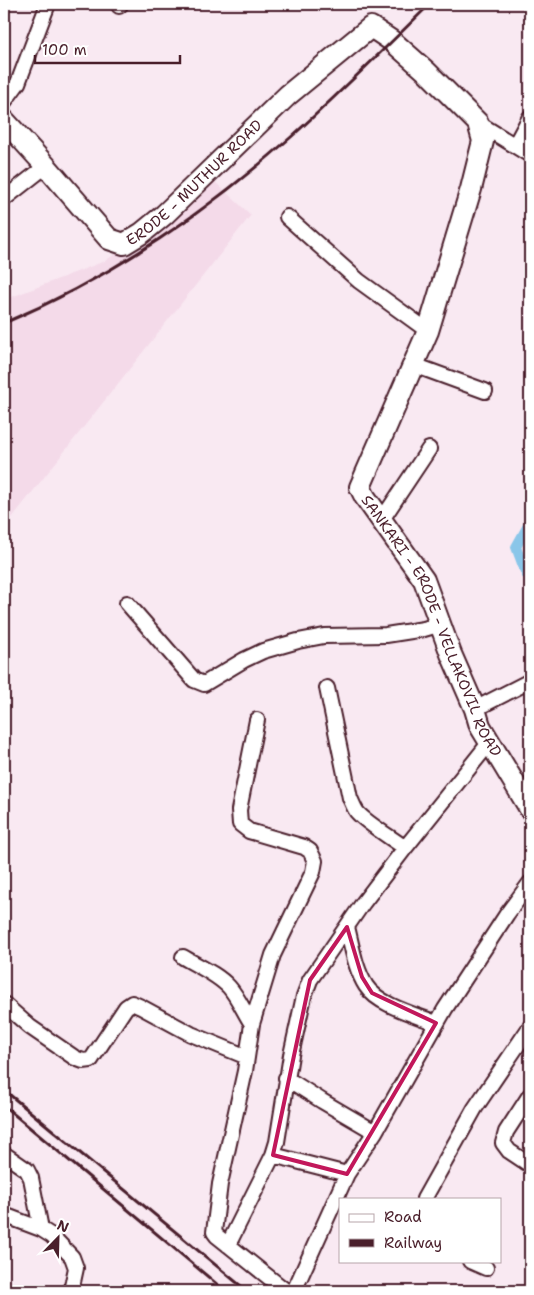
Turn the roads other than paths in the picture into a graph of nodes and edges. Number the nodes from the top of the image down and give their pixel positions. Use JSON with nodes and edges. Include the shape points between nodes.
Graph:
{"nodes":[{"id":1,"x":48,"y":4,"type":"edge"},
{"id":2,"x":4,"y":102,"type":"edge"},
{"id":3,"x":530,"y":117,"type":"edge"},
{"id":4,"x":4,"y":120,"type":"edge"},
{"id":5,"x":478,"y":123,"type":"junction"},
{"id":6,"x":514,"y":145,"type":"junction"},
{"id":7,"x":530,"y":155,"type":"edge"},
{"id":8,"x":46,"y":166,"type":"junction"},
{"id":9,"x":4,"y":199,"type":"edge"},
{"id":10,"x":287,"y":217,"type":"dead end"},
{"id":11,"x":428,"y":330,"type":"junction"},
{"id":12,"x":414,"y":365,"type":"junction"},
{"id":13,"x":485,"y":391,"type":"dead end"},
{"id":14,"x":429,"y":449,"type":"dead end"},
{"id":15,"x":381,"y":521,"type":"junction"},
{"id":16,"x":127,"y":602,"type":"dead end"},
{"id":17,"x":441,"y":624,"type":"junction"},
{"id":18,"x":530,"y":681,"type":"edge"},
{"id":19,"x":327,"y":688,"type":"dead end"},
{"id":20,"x":475,"y":709,"type":"junction"},
{"id":21,"x":257,"y":720,"type":"dead end"},
{"id":22,"x":490,"y":742,"type":"junction"},
{"id":23,"x":527,"y":796,"type":"edge"},
{"id":24,"x":405,"y":848,"type":"junction"},
{"id":25,"x":530,"y":883,"type":"edge"},
{"id":26,"x":347,"y":927,"type":"junction"},
{"id":27,"x":183,"y":957,"type":"dead end"},
{"id":28,"x":4,"y":1004,"type":"edge"},
{"id":29,"x":252,"y":1024,"type":"junction"},
{"id":30,"x":436,"y":1024,"type":"junction"},
{"id":31,"x":530,"y":1027,"type":"edge"},
{"id":32,"x":248,"y":1057,"type":"junction"},
{"id":33,"x":286,"y":1078,"type":"junction"},
{"id":34,"x":530,"y":1095,"type":"edge"},
{"id":35,"x":375,"y":1132,"type":"junction"},
{"id":36,"x":4,"y":1154,"type":"edge"},
{"id":37,"x":273,"y":1155,"type":"junction"},
{"id":38,"x":530,"y":1165,"type":"edge"},
{"id":39,"x":347,"y":1174,"type":"junction"},
{"id":40,"x":425,"y":1198,"type":"edge"},
{"id":41,"x":4,"y":1216,"type":"edge"},
{"id":42,"x":41,"y":1229,"type":"junction"},
{"id":43,"x":228,"y":1245,"type":"junction"},
{"id":44,"x":472,"y":1262,"type":"edge"},
{"id":45,"x":486,"y":1268,"type":"dead end"},
{"id":46,"x":71,"y":1291,"type":"edge"},
{"id":47,"x":286,"y":1291,"type":"edge"},
{"id":48,"x":294,"y":1291,"type":"edge"}],
"edges":[{"from":1,"to":2,"type":"street","via":[[18,83]]},
{"from":3,"to":6,"type":"street"},
{"from":4,"to":8,"type":"highway","name":"ERODE - MUTHUR ROAD"},
{"from":5,"to":6,"type":"street"},
{"from":5,"to":8,"type":"highway","name":"ERODE - MUTHUR ROAD","via":[[420,66],[371,27],[288,95],[164,215],[124,244],[109,239]]},
{"from":5,"to":11,"type":"highway","name":"SANKARI - ERODE - VELLAKOVIL ROAD","via":[[483,141]]},
{"from":6,"to":7,"type":"street"},
{"from":8,"to":9,"type":"street"},
{"from":10,"to":11,"type":"street","via":[[359,281]]},
{"from":11,"to":12,"type":"highway","name":"SANKARI - ERODE - VELLAKOVIL ROAD"},
{"from":12,"to":13,"type":"street"},
{"from":12,"to":15,"type":"highway","name":"SANKARI - ERODE - VELLAKOVIL ROAD","via":[[360,487]]},
{"from":14,"to":15,"type":"street"},
{"from":15,"to":17,"type":"highway","name":"SANKARI - ERODE - VELLAKOVIL ROAD","via":[[424,580]]},
{"from":16,"to":17,"type":"street","via":[[194,680],[204,684],[263,650],[298,641],[324,636],[386,635]]},
{"from":17,"to":20,"type":"highway","name":"SANKARI - ERODE - VELLAKOVIL ROAD"},
{"from":18,"to":20,"type":"street"},
{"from":19,"to":24,"type":"street","via":[[354,807],[357,813]]},
{"from":20,"to":22,"type":"highway","name":"SANKARI - ERODE - VELLAKOVIL ROAD"},
{"from":21,"to":29,"type":"street","via":[[239,820],[249,831],[304,847],[315,861],[313,872],[273,955]]},
{"from":22,"to":23,"type":"highway","name":"SANKARI - ERODE - VELLAKOVIL ROAD"},
{"from":22,"to":24,"type":"street"},
{"from":24,"to":26,"type":"street"},
{"from":25,"to":30,"type":"street"},
{"from":26,"to":30,"type":"street","via":[[362,976],[372,993],[391,1005]]},
{"from":26,"to":33,"type":"street","via":[[310,980]]},
{"from":27,"to":29,"type":"street","via":[[228,986]]},
{"from":28,"to":32,"type":"street","via":[[30,1027],[83,1061],[94,1057],[122,1012],[132,1003],[191,1034]]},
{"from":29,"to":32,"type":"street"},
{"from":30,"to":35,"type":"street"},
{"from":31,"to":40,"type":"street","via":[[475,1108]]},
{"from":32,"to":43,"type":"street","via":[[214,1226],[214,1232]]},
{"from":33,"to":35,"type":"street"},
{"from":33,"to":37,"type":"street"},
{"from":34,"to":38,"type":"street","via":[[506,1132],[503,1143]]},
{"from":35,"to":39,"type":"street"},
{"from":36,"to":42,"type":"street","via":[[27,1170],[31,1178]]},
{"from":37,"to":39,"type":"street"},
{"from":37,"to":43,"type":"street"},
{"from":39,"to":48,"type":"street"},
{"from":41,"to":42,"type":"street"},
{"from":42,"to":46,"type":"street","via":[[74,1260],[76,1272]]},
{"from":43,"to":47,"type":"street"},
{"from":44,"to":45,"type":"street"}]}
